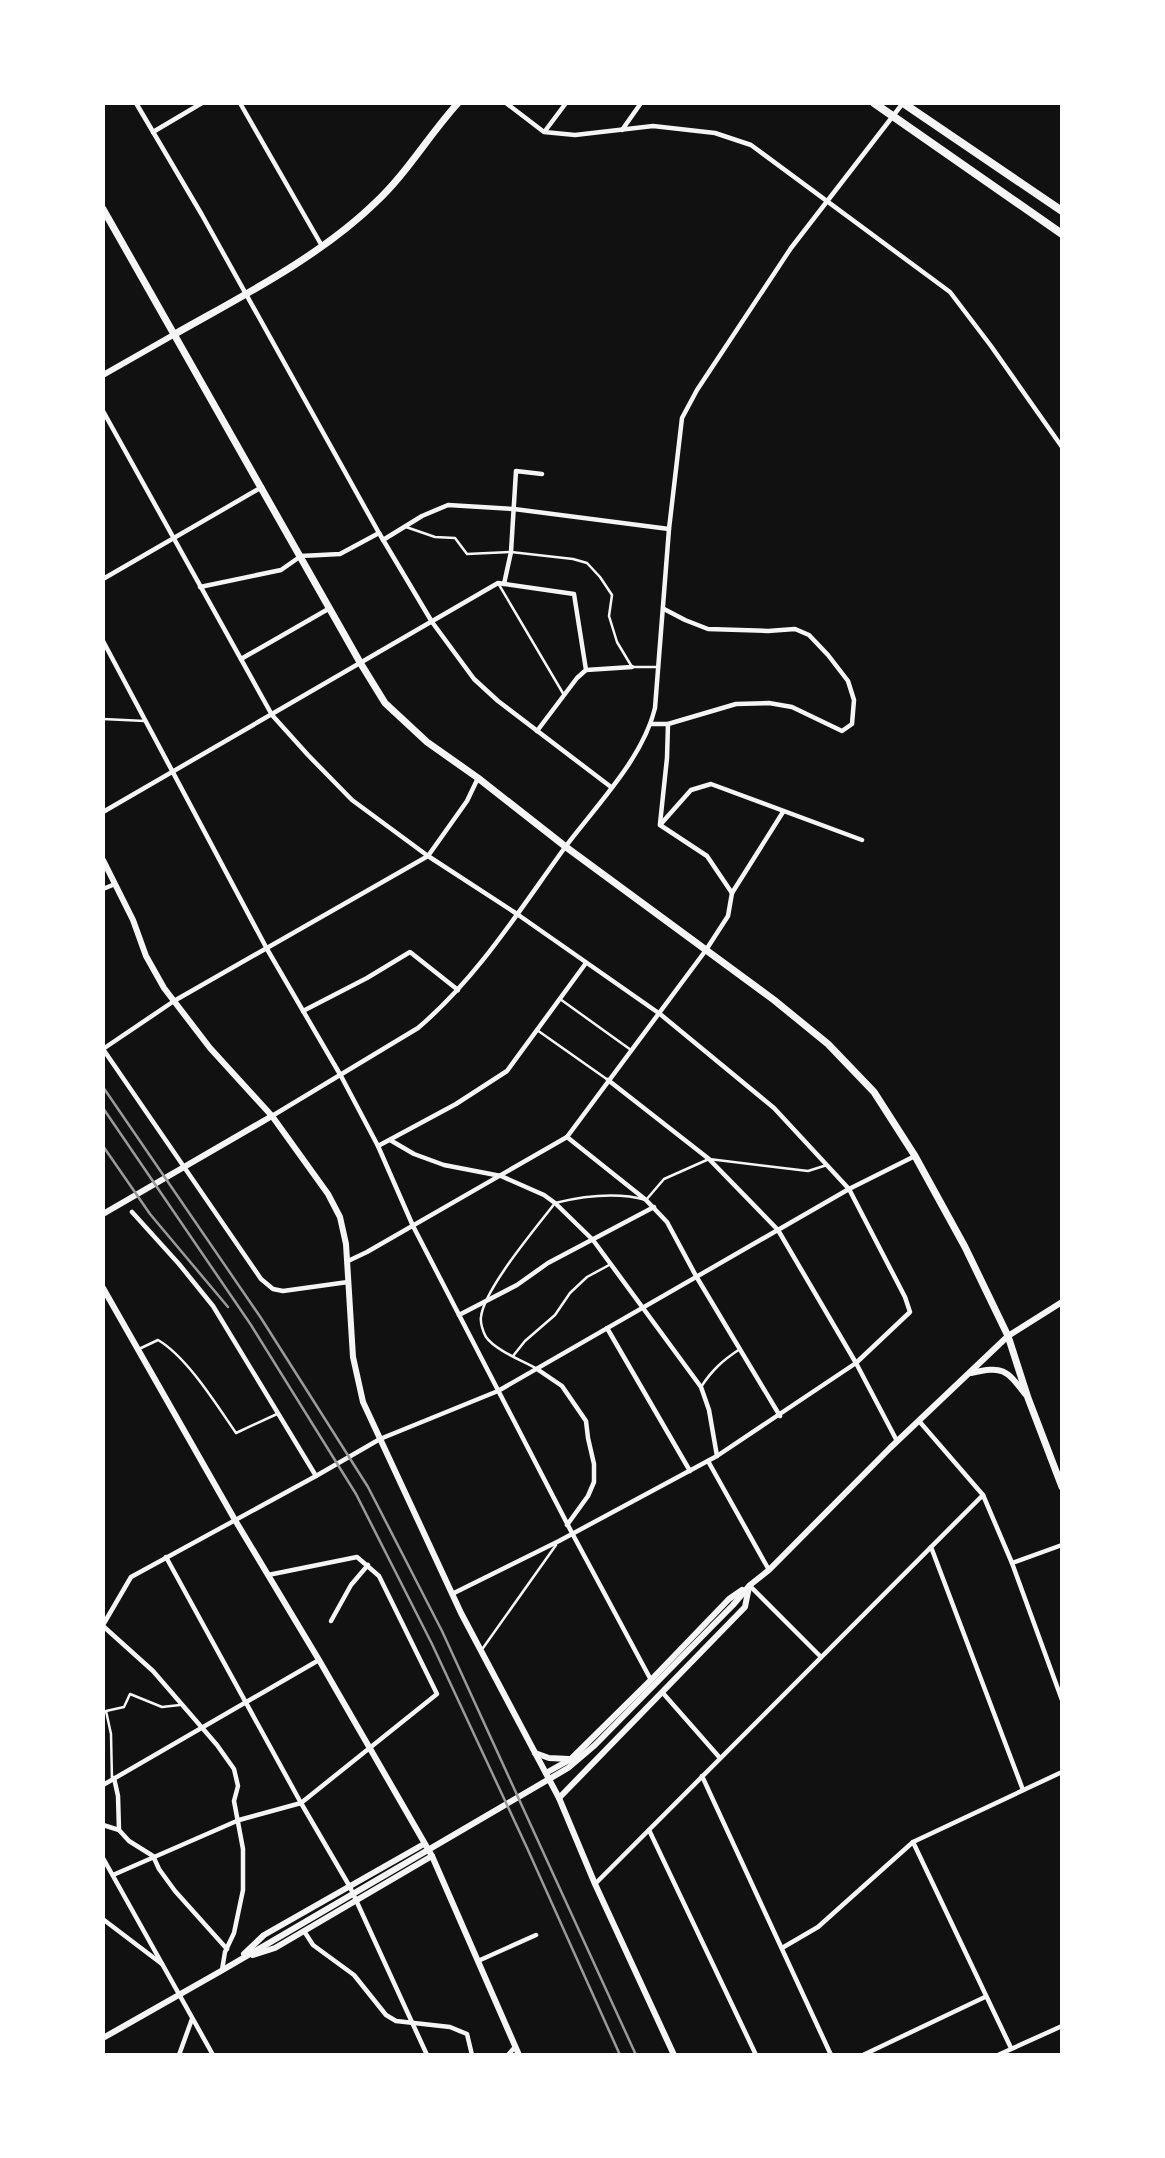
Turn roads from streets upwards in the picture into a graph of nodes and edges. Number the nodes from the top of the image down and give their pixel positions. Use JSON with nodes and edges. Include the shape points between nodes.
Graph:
{"nodes":[{"id":1,"x":136,"y":103,"type":"edge"},
{"id":2,"x":202,"y":103,"type":"edge"},
{"id":3,"x":240,"y":103,"type":"edge"},
{"id":4,"x":458,"y":103,"type":"edge"},
{"id":5,"x":506,"y":103,"type":"edge"},
{"id":6,"x":566,"y":103,"type":"edge"},
{"id":7,"x":641,"y":103,"type":"edge"},
{"id":8,"x":874,"y":103,"type":"edge"},
{"id":9,"x":903,"y":103,"type":"edge"},
{"id":10,"x":892,"y":118,"type":"junction"},
{"id":11,"x":622,"y":130,"type":"junction"},
{"id":12,"x":153,"y":132,"type":"junction"},
{"id":13,"x":544,"y":132,"type":"junction"},
{"id":14,"x":825,"y":201,"type":"junction"},
{"id":15,"x":103,"y":209,"type":"edge"},
{"id":16,"x":1062,"y":211,"type":"edge"},
{"id":17,"x":1062,"y":234,"type":"edge"},
{"id":18,"x":322,"y":246,"type":"junction"},
{"id":19,"x":246,"y":294,"type":"junction"},
{"id":20,"x":175,"y":334,"type":"junction"},
{"id":21,"x":103,"y":375,"type":"edge"},
{"id":22,"x":103,"y":411,"type":"edge"},
{"id":23,"x":1062,"y":447,"type":"edge"},
{"id":24,"x":542,"y":474,"type":"dead end"},
{"id":25,"x":262,"y":487,"type":"junction"},
{"id":26,"x":514,"y":509,"type":"junction"},
{"id":27,"x":669,"y":529,"type":"junction"},
{"id":28,"x":379,"y":533,"type":"junction"},
{"id":29,"x":173,"y":539,"type":"junction"},
{"id":30,"x":383,"y":540,"type":"junction"},
{"id":31,"x":301,"y":556,"type":"junction"},
{"id":32,"x":103,"y":579,"type":"edge"},
{"id":33,"x":501,"y":584,"type":"junction"},
{"id":34,"x":200,"y":587,"type":"junction"},
{"id":35,"x":330,"y":608,"type":"junction"},
{"id":36,"x":664,"y":609,"type":"junction"},
{"id":37,"x":432,"y":622,"type":"junction"},
{"id":38,"x":103,"y":641,"type":"edge"},
{"id":39,"x":241,"y":659,"type":"junction"},
{"id":40,"x":361,"y":664,"type":"junction"},
{"id":41,"x":632,"y":667,"type":"road end"},
{"id":42,"x":586,"y":670,"type":"junction"},
{"id":43,"x":272,"y":715,"type":"junction"},
{"id":44,"x":651,"y":724,"type":"junction"},
{"id":45,"x":668,"y":724,"type":"junction"},
{"id":46,"x":537,"y":731,"type":"junction"},
{"id":47,"x":173,"y":773,"type":"junction"},
{"id":48,"x":478,"y":778,"type":"junction"},
{"id":49,"x":611,"y":787,"type":"junction"},
{"id":50,"x":103,"y":812,"type":"edge"},
{"id":51,"x":783,"y":812,"type":"junction"},
{"id":52,"x":660,"y":825,"type":"junction"},
{"id":53,"x":862,"y":840,"type":"dead end"},
{"id":54,"x":566,"y":847,"type":"junction"},
{"id":55,"x":428,"y":856,"type":"junction"},
{"id":56,"x":103,"y":860,"type":"edge"},
{"id":57,"x":115,"y":884,"type":"junction"},
{"id":58,"x":103,"y":888,"type":"edge"},
{"id":59,"x":732,"y":893,"type":"junction"},
{"id":60,"x":517,"y":914,"type":"junction"},
{"id":61,"x":267,"y":949,"type":"junction"},
{"id":62,"x":706,"y":950,"type":"junction"},
{"id":63,"x":586,"y":963,"type":"junction"},
{"id":64,"x":458,"y":990,"type":"junction"},
{"id":65,"x":174,"y":1001,"type":"junction"},
{"id":66,"x":303,"y":1011,"type":"junction"},
{"id":67,"x":660,"y":1014,"type":"junction"},
{"id":68,"x":103,"y":1049,"type":"edge"},
{"id":69,"x":341,"y":1076,"type":"junction"},
{"id":70,"x":608,"y":1080,"type":"junction"},
{"id":71,"x":272,"y":1116,"type":"junction"},
{"id":72,"x":567,"y":1137,"type":"junction"},
{"id":73,"x":390,"y":1140,"type":"junction"},
{"id":74,"x":378,"y":1146,"type":"junction"},
{"id":75,"x":915,"y":1156,"type":"junction"},
{"id":76,"x":501,"y":1176,"type":"junction"},
{"id":77,"x":849,"y":1189,"type":"junction"},
{"id":78,"x":654,"y":1207,"type":"junction"},
{"id":79,"x":132,"y":1212,"type":"dead end"},
{"id":80,"x":103,"y":1214,"type":"edge"},
{"id":81,"x":413,"y":1226,"type":"junction"},
{"id":82,"x":778,"y":1230,"type":"junction"},
{"id":83,"x":593,"y":1240,"type":"junction"},
{"id":84,"x":347,"y":1261,"type":"junction"},
{"id":85,"x":696,"y":1276,"type":"junction"},
{"id":86,"x":348,"y":1282,"type":"junction"},
{"id":87,"x":103,"y":1288,"type":"edge"},
{"id":88,"x":1062,"y":1302,"type":"edge"},
{"id":89,"x":642,"y":1307,"type":"junction"},
{"id":90,"x":459,"y":1315,"type":"junction"},
{"id":91,"x":607,"y":1328,"type":"junction"},
{"id":92,"x":1008,"y":1336,"type":"junction"},
{"id":93,"x":856,"y":1363,"type":"junction"},
{"id":94,"x":537,"y":1369,"type":"junction"},
{"id":95,"x":969,"y":1373,"type":"junction"},
{"id":96,"x":498,"y":1391,"type":"junction"},
{"id":97,"x":1028,"y":1398,"type":"junction"},
{"id":98,"x":780,"y":1416,"type":"junction"},
{"id":99,"x":919,"y":1420,"type":"junction"},
{"id":100,"x":380,"y":1439,"type":"junction"},
{"id":101,"x":897,"y":1441,"type":"junction"},
{"id":102,"x":717,"y":1456,"type":"junction"},
{"id":103,"x":708,"y":1461,"type":"junction"},
{"id":104,"x":690,"y":1471,"type":"junction"},
{"id":105,"x":316,"y":1476,"type":"junction"},
{"id":106,"x":1062,"y":1487,"type":"edge"},
{"id":107,"x":983,"y":1495,"type":"junction"},
{"id":108,"x":235,"y":1520,"type":"junction"},
{"id":109,"x":567,"y":1525,"type":"junction"},
{"id":110,"x":572,"y":1533,"type":"junction"},
{"id":111,"x":1062,"y":1545,"type":"edge"},
{"id":112,"x":931,"y":1547,"type":"junction"},
{"id":113,"x":166,"y":1557,"type":"junction"},
{"id":114,"x":1012,"y":1563,"type":"junction"},
{"id":115,"x":368,"y":1565,"type":"junction"},
{"id":116,"x":769,"y":1570,"type":"junction"},
{"id":117,"x":268,"y":1575,"type":"junction"},
{"id":118,"x":750,"y":1586,"type":"junction"},
{"id":119,"x":452,"y":1594,"type":"junction"},
{"id":120,"x":331,"y":1622,"type":"dead end"},
{"id":121,"x":103,"y":1625,"type":"edge"},
{"id":122,"x":821,"y":1657,"type":"junction"},
{"id":123,"x":319,"y":1660,"type":"junction"},
{"id":124,"x":651,"y":1680,"type":"junction"},
{"id":125,"x":662,"y":1692,"type":"junction"},
{"id":126,"x":1062,"y":1700,"type":"edge"},
{"id":127,"x":247,"y":1703,"type":"junction"},
{"id":128,"x":201,"y":1728,"type":"junction"},
{"id":129,"x":370,"y":1747,"type":"junction"},
{"id":130,"x":535,"y":1753,"type":"junction"},
{"id":131,"x":720,"y":1758,"type":"junction"},
{"id":132,"x":570,"y":1759,"type":"junction"},
{"id":133,"x":1062,"y":1772,"type":"edge"},
{"id":134,"x":546,"y":1773,"type":"junction"},
{"id":135,"x":702,"y":1776,"type":"junction"},
{"id":136,"x":113,"y":1779,"type":"junction"},
{"id":137,"x":103,"y":1785,"type":"edge"},
{"id":138,"x":1023,"y":1790,"type":"junction"},
{"id":139,"x":559,"y":1798,"type":"junction"},
{"id":140,"x":301,"y":1803,"type":"junction"},
{"id":141,"x":239,"y":1820,"type":"junction"},
{"id":142,"x":103,"y":1825,"type":"edge"},
{"id":143,"x":119,"y":1830,"type":"junction"},
{"id":144,"x":649,"y":1830,"type":"junction"},
{"id":145,"x":913,"y":1842,"type":"junction"},
{"id":146,"x":424,"y":1844,"type":"junction"},
{"id":147,"x":153,"y":1856,"type":"junction"},
{"id":148,"x":432,"y":1856,"type":"junction"},
{"id":149,"x":103,"y":1858,"type":"edge"},
{"id":150,"x":113,"y":1875,"type":"junction"},
{"id":151,"x":595,"y":1884,"type":"junction"},
{"id":152,"x":350,"y":1887,"type":"junction"},
{"id":153,"x":356,"y":1900,"type":"junction"},
{"id":154,"x":104,"y":1920,"type":"edge"},
{"id":155,"x":304,"y":1931,"type":"junction"},
{"id":156,"x":536,"y":1935,"type":"dead end"},
{"id":157,"x":782,"y":1948,"type":"junction"},
{"id":158,"x":227,"y":1949,"type":"junction"},
{"id":159,"x":238,"y":1961,"type":"junction"},
{"id":160,"x":477,"y":1961,"type":"junction"},
{"id":161,"x":163,"y":1965,"type":"junction"},
{"id":162,"x":221,"y":1971,"type":"junction"},
{"id":163,"x":179,"y":1995,"type":"junction"},
{"id":164,"x":986,"y":1997,"type":"junction"},
{"id":165,"x":192,"y":2018,"type":"junction"},
{"id":166,"x":412,"y":2023,"type":"junction"},
{"id":167,"x":1062,"y":2026,"type":"edge"},
{"id":168,"x":103,"y":2038,"type":"edge"},
{"id":169,"x":515,"y":2047,"type":"junction"},
{"id":170,"x":1011,"y":2048,"type":"junction"},
{"id":171,"x":179,"y":2055,"type":"edge"},
{"id":172,"x":213,"y":2055,"type":"edge"},
{"id":173,"x":427,"y":2055,"type":"edge"},
{"id":174,"x":472,"y":2055,"type":"edge"},
{"id":175,"x":508,"y":2055,"type":"edge"},
{"id":176,"x":519,"y":2055,"type":"edge"},
{"id":177,"x":674,"y":2055,"type":"edge"},
{"id":178,"x":755,"y":2055,"type":"edge"},
{"id":179,"x":831,"y":2055,"type":"edge"},
{"id":180,"x":863,"y":2055,"type":"edge"},
{"id":181,"x":998,"y":2055,"type":"edge"}],
"edges":[{"from":1,"to":12,"type":"street"},
{"from":2,"to":12,"type":"street"},
{"from":3,"to":18,"type":"street"},
{"from":4,"to":18,"type":"main road","via":[[375,203]]},
{"from":5,"to":13,"type":"street"},
{"from":6,"to":13,"type":"street"},
{"from":7,"to":11,"type":"street"},
{"from":8,"to":10,"type":"main road"},
{"from":9,"to":10,"type":"street"},
{"from":9,"to":16,"type":"main road"},
{"from":10,"to":14,"type":"street"},
{"from":10,"to":17,"type":"main road"},
{"from":11,"to":13,"type":"street","via":[[575,135]]},
{"from":11,"to":14,"type":"street","via":[[653,126],[690,130],[751,145]]},
{"from":12,"to":19,"type":"street"},
{"from":14,"to":23,"type":"street","via":[[950,292]]},
{"from":14,"to":27,"type":"street","via":[[753,303],[682,418]]},
{"from":15,"to":20,"type":"main road"},
{"from":18,"to":19,"type":"main road"},
{"from":19,"to":20,"type":"main road"},
{"from":19,"to":28,"type":"street"},
{"from":20,"to":21,"type":"street"},
{"from":20,"to":25,"type":"main road"},
{"from":22,"to":29,"type":"street"},
{"from":24,"to":26,"type":"street","via":[[516,471]]},
{"from":25,"to":29,"type":"street"},
{"from":25,"to":31,"type":"main road"},
{"from":26,"to":27,"type":"street"},
{"from":26,"to":30,"type":"street","via":[[448,505]]},
{"from":26,"to":33,"type":"street"},
{"from":27,"to":36,"type":"street"},
{"from":28,"to":30,"type":"street"},
{"from":28,"to":31,"type":"street","via":[[340,554]]},
{"from":29,"to":32,"type":"street"},
{"from":29,"to":34,"type":"street"},
{"from":30,"to":37,"type":"street"},
{"from":31,"to":34,"type":"street","via":[[282,570]]},
{"from":31,"to":35,"type":"main road"},
{"from":33,"to":37,"type":"street"},
{"from":33,"to":42,"type":"street","via":[[574,594]]},
{"from":34,"to":39,"type":"street"},
{"from":35,"to":39,"type":"street"},
{"from":35,"to":40,"type":"main road"},
{"from":36,"to":44,"type":"street"},
{"from":36,"to":45,"type":"street","via":[[708,629],[795,629],[809,635],[848,681],[854,701],[852,724],[842,731],[792,707],[769,703],[736,704]]},
{"from":37,"to":40,"type":"street"},
{"from":37,"to":46,"type":"street","via":[[474,679]]},
{"from":38,"to":47,"type":"street"},
{"from":39,"to":43,"type":"street"},
{"from":40,"to":43,"type":"street"},
{"from":40,"to":48,"type":"main road","via":[[385,703],[427,742]]},
{"from":41,"to":42,"type":"street"},
{"from":42,"to":46,"type":"street"},
{"from":43,"to":47,"type":"street"},
{"from":43,"to":55,"type":"street","via":[[352,800]]},
{"from":44,"to":45,"type":"street"},
{"from":44,"to":49,"type":"street"},
{"from":45,"to":52,"type":"street"},
{"from":46,"to":49,"type":"street"},
{"from":47,"to":50,"type":"street"},
{"from":47,"to":61,"type":"street"},
{"from":48,"to":54,"type":"main road"},
{"from":48,"to":55,"type":"street","via":[[467,802]]},
{"from":49,"to":54,"type":"street"},
{"from":51,"to":52,"type":"street","via":[[711,785],[691,790]]},
{"from":51,"to":53,"type":"street"},
{"from":51,"to":59,"type":"street"},
{"from":52,"to":59,"type":"street","via":[[707,856]]},
{"from":54,"to":60,"type":"street"},
{"from":54,"to":62,"type":"main road"},
{"from":55,"to":60,"type":"street"},
{"from":55,"to":61,"type":"street"},
{"from":56,"to":57,"type":"street"},
{"from":57,"to":58,"type":"street"},
{"from":57,"to":65,"type":"street","via":[[146,956]]},
{"from":59,"to":62,"type":"street","via":[[729,916]]},
{"from":60,"to":63,"type":"street"},
{"from":60,"to":64,"type":"street"},
{"from":61,"to":65,"type":"street"},
{"from":61,"to":66,"type":"street"},
{"from":62,"to":67,"type":"street"},
{"from":62,"to":75,"type":"main road","via":[[828,1044],[874,1092]]},
{"from":63,"to":67,"type":"street"},
{"from":63,"to":73,"type":"street","via":[[508,1071]]},
{"from":64,"to":66,"type":"street","via":[[410,951]]},
{"from":64,"to":69,"type":"street","via":[[418,1028]]},
{"from":65,"to":68,"type":"street"},
{"from":65,"to":71,"type":"street"},
{"from":66,"to":69,"type":"street"},
{"from":67,"to":70,"type":"street"},
{"from":67,"to":77,"type":"street","via":[[774,1108]]},
{"from":68,"to":86,"type":"street","via":[[261,1279],[283,1291]]},
{"from":69,"to":71,"type":"street"},
{"from":69,"to":74,"type":"street"},
{"from":70,"to":72,"type":"street"},
{"from":70,"to":82,"type":"street","via":[[709,1159]]},
{"from":71,"to":80,"type":"street"},
{"from":71,"to":84,"type":"street","via":[[340,1217]]},
{"from":72,"to":76,"type":"street"},
{"from":72,"to":78,"type":"street"},
{"from":73,"to":74,"type":"street"},
{"from":73,"to":76,"type":"street","via":[[444,1165]]},
{"from":74,"to":81,"type":"street"},
{"from":75,"to":77,"type":"street"},
{"from":75,"to":92,"type":"main road"},
{"from":76,"to":81,"type":"street"},
{"from":76,"to":83,"type":"street","via":[[555,1203]]},
{"from":77,"to":82,"type":"street"},
{"from":77,"to":93,"type":"street","via":[[910,1312]]},
{"from":78,"to":83,"type":"street"},
{"from":78,"to":85,"type":"street"},
{"from":79,"to":105,"type":"street","via":[[213,1306]]},
{"from":81,"to":84,"type":"street"},
{"from":81,"to":90,"type":"street"},
{"from":82,"to":85,"type":"street"},
{"from":82,"to":93,"type":"street"},
{"from":83,"to":89,"type":"street"},
{"from":83,"to":90,"type":"street"},
{"from":84,"to":86,"type":"street"},
{"from":85,"to":89,"type":"street"},
{"from":85,"to":98,"type":"street"},
{"from":86,"to":100,"type":"street","via":[[353,1356],[363,1402]]},
{"from":87,"to":108,"type":"street"},
{"from":88,"to":92,"type":"street"},
{"from":89,"to":91,"type":"street"},
{"from":89,"to":102,"type":"street","via":[[701,1387]]},
{"from":90,"to":96,"type":"street"},
{"from":91,"to":94,"type":"street"},
{"from":91,"to":104,"type":"street"},
{"from":92,"to":95,"type":"street"},
{"from":92,"to":97,"type":"main road"},
{"from":93,"to":98,"type":"street"},
{"from":93,"to":101,"type":"street"},
{"from":94,"to":96,"type":"street"},
{"from":94,"to":109,"type":"street","via":[[562,1386],[586,1421],[594,1482]]},
{"from":95,"to":97,"type":"street","via":[[992,1368],[1009,1374]]},
{"from":95,"to":99,"type":"street"},
{"from":96,"to":100,"type":"street"},
{"from":96,"to":109,"type":"street"},
{"from":97,"to":106,"type":"main road"},
{"from":98,"to":102,"type":"street"},
{"from":99,"to":101,"type":"street"},
{"from":99,"to":107,"type":"street"},
{"from":100,"to":105,"type":"street"},
{"from":100,"to":119,"type":"street"},
{"from":101,"to":116,"type":"street"},
{"from":102,"to":103,"type":"street"},
{"from":103,"to":104,"type":"street"},
{"from":103,"to":116,"type":"street"},
{"from":104,"to":110,"type":"street"},
{"from":105,"to":108,"type":"street"},
{"from":107,"to":112,"type":"street"},
{"from":107,"to":114,"type":"street"},
{"from":108,"to":113,"type":"street"},
{"from":108,"to":117,"type":"street"},
{"from":109,"to":110,"type":"street"},
{"from":110,"to":119,"type":"street"},
{"from":110,"to":124,"type":"street"},
{"from":111,"to":114,"type":"street"},
{"from":112,"to":122,"type":"street"},
{"from":112,"to":138,"type":"street"},
{"from":113,"to":121,"type":"street","via":[[131,1577]]},
{"from":113,"to":127,"type":"street"},
{"from":114,"to":126,"type":"street"},
{"from":115,"to":117,"type":"street","via":[[357,1557]]},
{"from":115,"to":120,"type":"street"},
{"from":115,"to":129,"type":"street","via":[[379,1576],[437,1694]]},
{"from":116,"to":118,"type":"street"},
{"from":117,"to":123,"type":"street"},
{"from":118,"to":122,"type":"street"},
{"from":118,"to":124,"type":"street","via":[[729,1599]]},
{"from":118,"to":125,"type":"street","via":[[745,1607]]},
{"from":118,"to":159,"type":"street","via":[[568,1768]]},
{"from":119,"to":130,"type":"street"},
{"from":121,"to":128,"type":"street","via":[[153,1671]]},
{"from":122,"to":131,"type":"street"},
{"from":123,"to":127,"type":"street"},
{"from":123,"to":129,"type":"street"},
{"from":124,"to":132,"type":"street"},
{"from":125,"to":131,"type":"street"},
{"from":125,"to":139,"type":"street"},
{"from":127,"to":128,"type":"street"},
{"from":127,"to":140,"type":"street"},
{"from":128,"to":136,"type":"street"},
{"from":128,"to":141,"type":"street","via":[[234,1769]]},
{"from":129,"to":140,"type":"street"},
{"from":129,"to":146,"type":"street"},
{"from":130,"to":132,"type":"street","via":[[549,1759]]},
{"from":130,"to":134,"type":"street"},
{"from":131,"to":135,"type":"street"},
{"from":132,"to":134,"type":"street"},
{"from":133,"to":138,"type":"street"},
{"from":134,"to":139,"type":"street"},
{"from":135,"to":144,"type":"street"},
{"from":135,"to":157,"type":"street"},
{"from":136,"to":137,"type":"street"},
{"from":136,"to":143,"type":"street"},
{"from":138,"to":145,"type":"street"},
{"from":139,"to":151,"type":"street"},
{"from":140,"to":141,"type":"street"},
{"from":140,"to":152,"type":"street"},
{"from":141,"to":147,"type":"street"},
{"from":141,"to":158,"type":"street","via":[[243,1890]]},
{"from":142,"to":143,"type":"street"},
{"from":143,"to":147,"type":"street"},
{"from":144,"to":151,"type":"street"},
{"from":144,"to":178,"type":"street"},
{"from":145,"to":157,"type":"street","via":[[818,1927]]},
{"from":145,"to":164,"type":"street"},
{"from":146,"to":148,"type":"street"},
{"from":146,"to":152,"type":"street"},
{"from":147,"to":150,"type":"street"},
{"from":147,"to":158,"type":"street","via":[[175,1891]]},
{"from":148,"to":153,"type":"street"},
{"from":148,"to":160,"type":"street"},
{"from":149,"to":150,"type":"street"},
{"from":150,"to":161,"type":"street"},
{"from":151,"to":177,"type":"street"},
{"from":152,"to":153,"type":"street"},
{"from":152,"to":159,"type":"street","via":[[264,1935]]},
{"from":153,"to":155,"type":"street"},
{"from":153,"to":166,"type":"street"},
{"from":154,"to":161,"type":"street"},
{"from":155,"to":159,"type":"street"},
{"from":155,"to":166,"type":"street","via":[[313,1945],[355,1975],[386,2015]]},
{"from":156,"to":160,"type":"street"},
{"from":157,"to":179,"type":"street"},
{"from":158,"to":162,"type":"street"},
{"from":159,"to":162,"type":"street"},
{"from":160,"to":169,"type":"street"},
{"from":161,"to":163,"type":"street"},
{"from":162,"to":163,"type":"street"},
{"from":163,"to":165,"type":"street"},
{"from":163,"to":168,"type":"street"},
{"from":164,"to":170,"type":"street"},
{"from":164,"to":180,"type":"street"},
{"from":165,"to":171,"type":"street"},
{"from":165,"to":172,"type":"street"},
{"from":166,"to":173,"type":"street"},
{"from":166,"to":174,"type":"street","via":[[450,2027],[467,2034]]},
{"from":167,"to":170,"type":"street"},
{"from":169,"to":175,"type":"street"},
{"from":169,"to":176,"type":"street"},
{"from":170,"to":181,"type":"street"}]}
